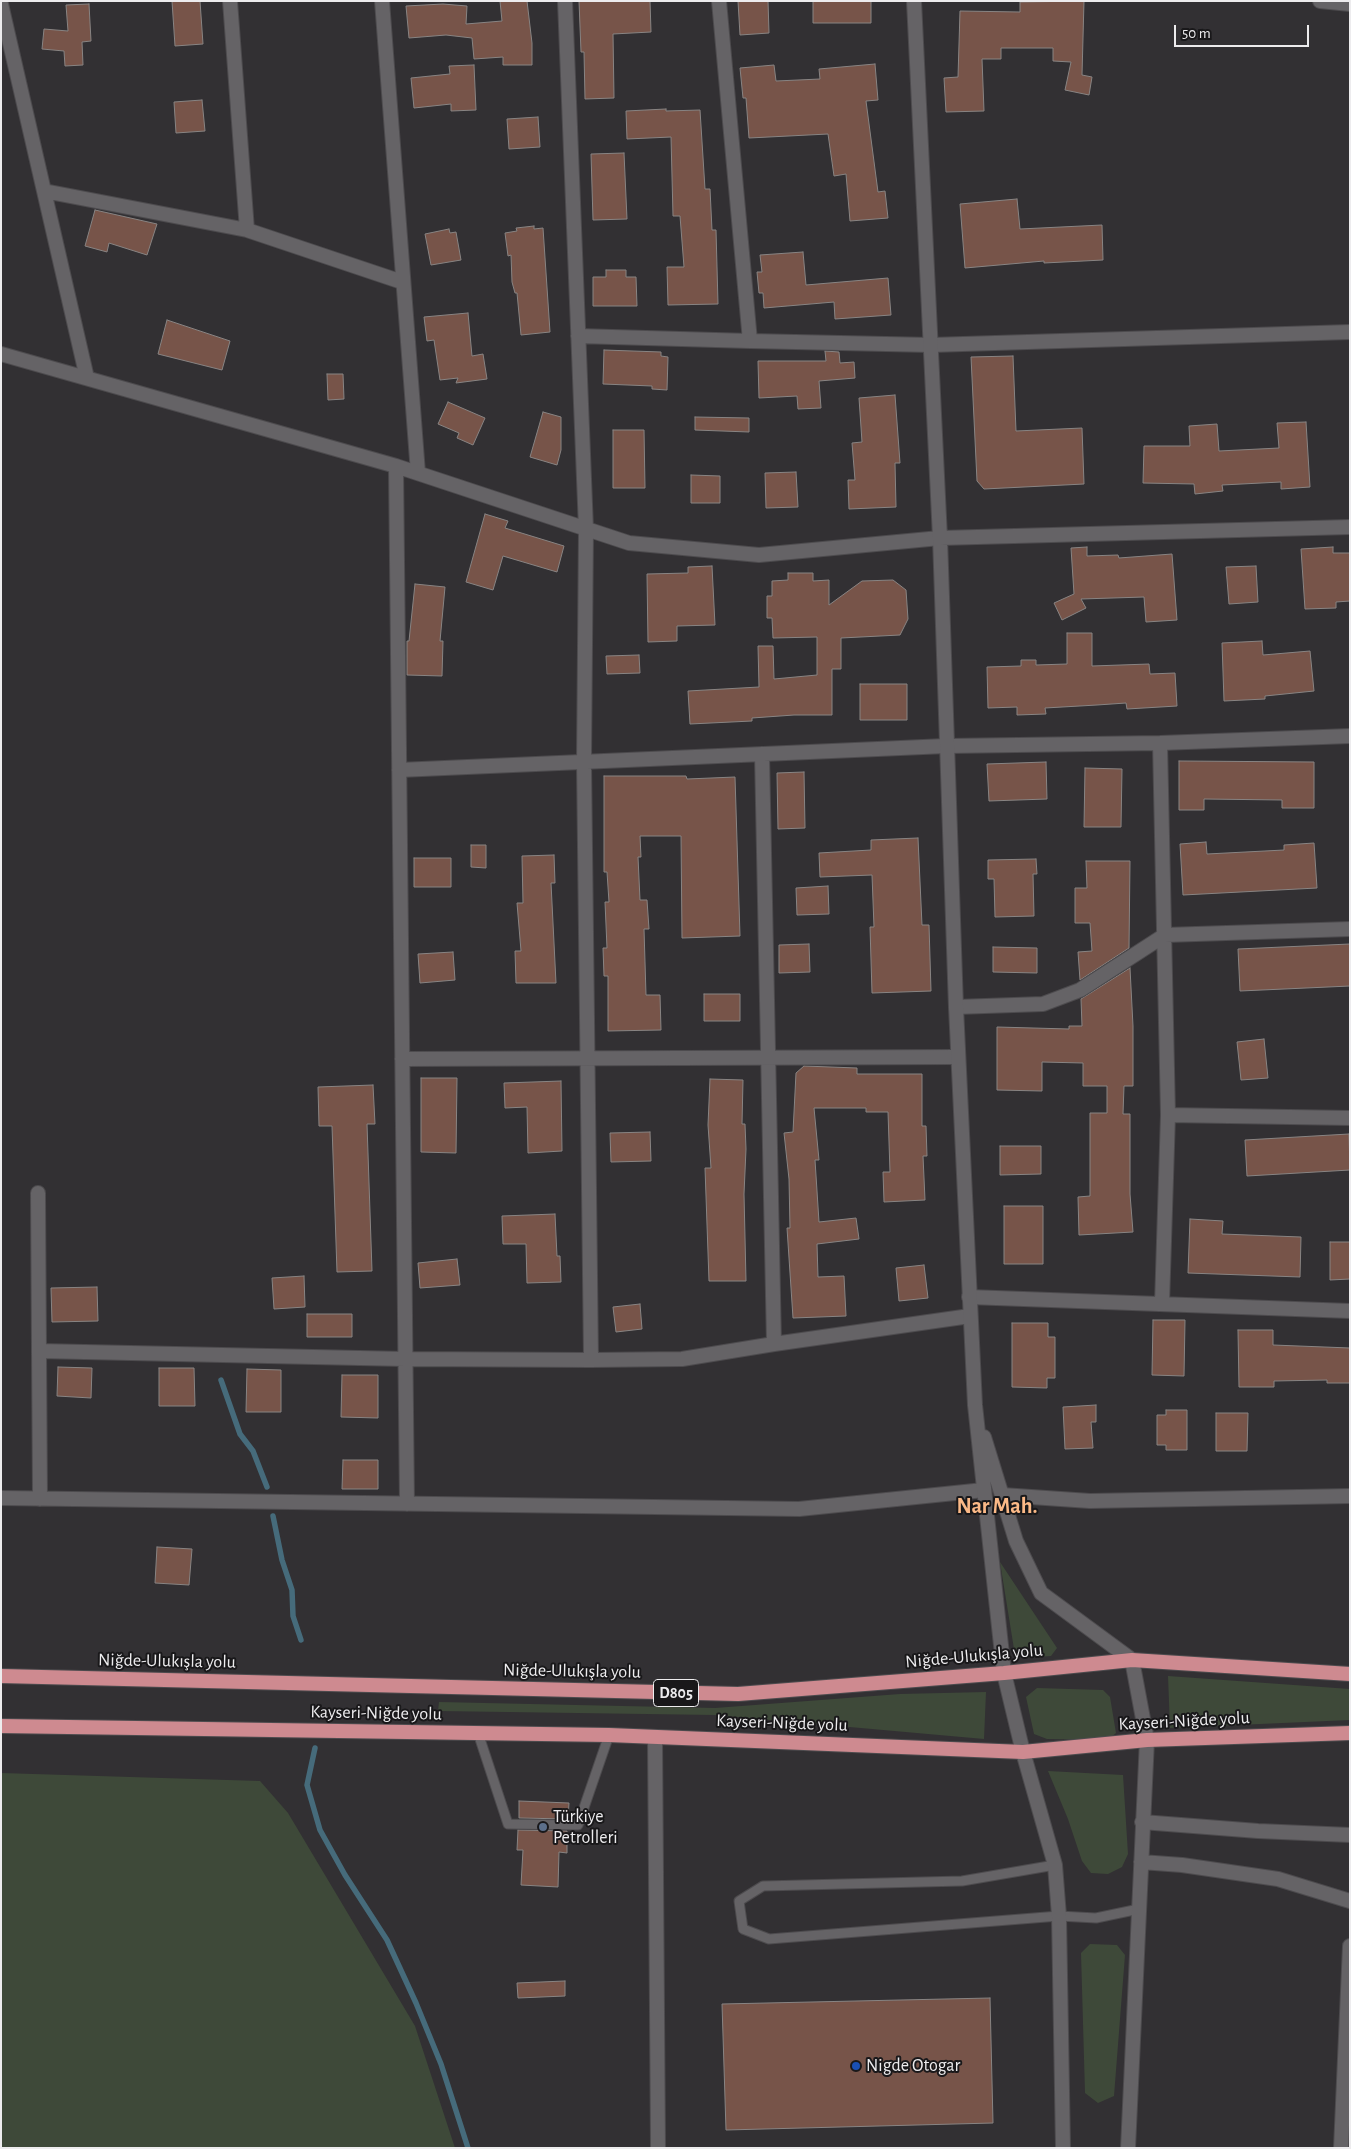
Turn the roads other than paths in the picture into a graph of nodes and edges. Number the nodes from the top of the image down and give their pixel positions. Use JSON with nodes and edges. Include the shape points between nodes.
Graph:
{"nodes":[{"id":1,"x":230,"y":1,"type":"edge"},
{"id":2,"x":382,"y":1,"type":"edge"},
{"id":3,"x":565,"y":1,"type":"edge"},
{"id":4,"x":719,"y":1,"type":"edge"},
{"id":5,"x":914,"y":1,"type":"edge"},
{"id":6,"x":1320,"y":1,"type":"edge"},
{"id":7,"x":1,"y":4,"type":"edge"},
{"id":8,"x":1350,"y":4,"type":"edge"},
{"id":9,"x":44,"y":191,"type":"junction"},
{"id":10,"x":247,"y":230,"type":"junction"},
{"id":11,"x":402,"y":282,"type":"junction"},
{"id":12,"x":1350,"y":332,"type":"edge"},
{"id":13,"x":578,"y":336,"type":"junction"},
{"id":14,"x":750,"y":341,"type":"junction"},
{"id":15,"x":931,"y":346,"type":"junction"},
{"id":16,"x":1,"y":354,"type":"edge"},
{"id":17,"x":87,"y":378,"type":"junction"},
{"id":18,"x":396,"y":466,"type":"junction"},
{"id":19,"x":418,"y":473,"type":"junction"},
{"id":20,"x":1350,"y":527,"type":"edge"},
{"id":21,"x":586,"y":528,"type":"junction"},
{"id":22,"x":940,"y":538,"type":"junction"},
{"id":23,"x":1350,"y":736,"type":"edge"},
{"id":24,"x":1160,"y":743,"type":"junction"},
{"id":25,"x":946,"y":746,"type":"junction"},
{"id":26,"x":762,"y":754,"type":"junction"},
{"id":27,"x":584,"y":762,"type":"junction"},
{"id":28,"x":399,"y":770,"type":"junction"},
{"id":29,"x":1350,"y":929,"type":"edge"},
{"id":30,"x":1165,"y":935,"type":"junction"},
{"id":31,"x":956,"y":1007,"type":"junction"},
{"id":32,"x":958,"y":1057,"type":"junction"},
{"id":33,"x":589,"y":1058,"type":"junction"},
{"id":34,"x":768,"y":1058,"type":"junction"},
{"id":35,"x":402,"y":1059,"type":"junction"},
{"id":36,"x":1168,"y":1115,"type":"junction"},
{"id":37,"x":1350,"y":1118,"type":"edge"},
{"id":38,"x":38,"y":1193,"type":"dead end"},
{"id":39,"x":969,"y":1297,"type":"junction"},
{"id":40,"x":1162,"y":1304,"type":"junction"},
{"id":41,"x":1350,"y":1311,"type":"edge"},
{"id":42,"x":970,"y":1316,"type":"junction"},
{"id":43,"x":774,"y":1344,"type":"junction"},
{"id":44,"x":39,"y":1351,"type":"junction"},
{"id":45,"x":406,"y":1359,"type":"junction"},
{"id":46,"x":591,"y":1360,"type":"junction"},
{"id":47,"x":974,"y":1405,"type":"junction"},
{"id":48,"x":984,"y":1490,"type":"junction"},
{"id":49,"x":1002,"y":1495,"type":"junction"},
{"id":50,"x":1350,"y":1496,"type":"edge"},
{"id":51,"x":1,"y":1498,"type":"edge"},
{"id":52,"x":40,"y":1499,"type":"junction"},
{"id":53,"x":407,"y":1504,"type":"junction"},
{"id":54,"x":1132,"y":1660,"type":"junction"},
{"id":55,"x":1004,"y":1673,"type":"junction"},
{"id":56,"x":1350,"y":1674,"type":"edge"},
{"id":57,"x":1,"y":1676,"type":"edge"},
{"id":58,"x":1,"y":1726,"type":"edge"},
{"id":59,"x":478,"y":1733,"type":"junction"},
{"id":60,"x":1350,"y":1733,"type":"edge"},
{"id":61,"x":610,"y":1735,"type":"junction"},
{"id":62,"x":655,"y":1737,"type":"junction"},
{"id":63,"x":1147,"y":1740,"type":"junction"},
{"id":64,"x":1023,"y":1752,"type":"junction"},
{"id":65,"x":1142,"y":1822,"type":"junction"},
{"id":66,"x":1350,"y":1835,"type":"edge"},
{"id":67,"x":1141,"y":1862,"type":"junction"},
{"id":68,"x":1055,"y":1865,"type":"junction"},
{"id":69,"x":1350,"y":1901,"type":"edge"},
{"id":70,"x":1139,"y":1909,"type":"junction"},
{"id":71,"x":1059,"y":1916,"type":"junction"},
{"id":72,"x":1350,"y":1946,"type":"edge"},
{"id":73,"x":1347,"y":2075,"type":"edge"},
{"id":74,"x":658,"y":2148,"type":"edge"},
{"id":75,"x":1063,"y":2148,"type":"edge"},
{"id":76,"x":1128,"y":2148,"type":"edge"},
{"id":77,"x":1341,"y":2148,"type":"edge"}],
"edges":[{"from":1,"to":10,"type":"street"},
{"from":2,"to":11,"type":"street"},
{"from":3,"to":13,"type":"street"},
{"from":4,"to":14,"type":"street"},
{"from":5,"to":15,"type":"street"},
{"from":6,"to":8,"type":"street"},
{"from":7,"to":9,"type":"street"},
{"from":9,"to":10,"type":"street"},
{"from":9,"to":17,"type":"street"},
{"from":10,"to":11,"type":"street"},
{"from":11,"to":19,"type":"street"},
{"from":12,"to":15,"type":"street"},
{"from":13,"to":14,"type":"street"},
{"from":13,"to":21,"type":"street"},
{"from":14,"to":15,"type":"street"},
{"from":15,"to":22,"type":"street"},
{"from":16,"to":17,"type":"street"},
{"from":17,"to":18,"type":"street"},
{"from":18,"to":19,"type":"street"},
{"from":18,"to":28,"type":"street"},
{"from":19,"to":21,"type":"street"},
{"from":20,"to":22,"type":"street"},
{"from":21,"to":22,"type":"street","via":[[630,543],[759,555]]},
{"from":21,"to":27,"type":"street"},
{"from":22,"to":25,"type":"street"},
{"from":23,"to":24,"type":"street"},
{"from":24,"to":25,"type":"street"},
{"from":24,"to":30,"type":"street"},
{"from":25,"to":26,"type":"street"},
{"from":25,"to":31,"type":"street"},
{"from":26,"to":27,"type":"street"},
{"from":26,"to":34,"type":"street"},
{"from":27,"to":28,"type":"street"},
{"from":27,"to":33,"type":"street"},
{"from":28,"to":35,"type":"street"},
{"from":29,"to":30,"type":"street"},
{"from":30,"to":31,"type":"street","via":[[1080,990],[1043,1004]]},
{"from":30,"to":36,"type":"street"},
{"from":31,"to":32,"type":"street"},
{"from":32,"to":34,"type":"street"},
{"from":32,"to":39,"type":"street"},
{"from":33,"to":34,"type":"street"},
{"from":33,"to":35,"type":"street"},
{"from":33,"to":46,"type":"street"},
{"from":34,"to":43,"type":"street"},
{"from":35,"to":45,"type":"street"},
{"from":36,"to":37,"type":"street"},
{"from":36,"to":40,"type":"street"},
{"from":38,"to":44,"type":"street"},
{"from":39,"to":40,"type":"street"},
{"from":39,"to":42,"type":"street"},
{"from":40,"to":41,"type":"street"},
{"from":42,"to":43,"type":"street"},
{"from":42,"to":47,"type":"street"},
{"from":43,"to":46,"type":"street","via":[[682,1360]]},
{"from":44,"to":45,"type":"street"},
{"from":44,"to":52,"type":"street"},
{"from":45,"to":46,"type":"street"},
{"from":45,"to":53,"type":"street"},
{"from":47,"to":48,"type":"street"},
{"from":47,"to":49,"type":"street"},
{"from":48,"to":53,"type":"street","via":[[799,1509]]},
{"from":48,"to":55,"type":"street"},
{"from":49,"to":50,"type":"street","via":[[1090,1501]]},
{"from":49,"to":54,"type":"street","via":[[1016,1541],[1041,1593]]},
{"from":51,"to":52,"type":"street"},
{"from":52,"to":53,"type":"street"},
{"from":54,"to":55,"type":"highway","name":"Niğde-Ulukışla yolu","number":"D805"},
{"from":54,"to":56,"type":"highway","name":"Niğde-Ulukışla yolu","number":"D805"},
{"from":54,"to":63,"type":"street"},
{"from":55,"to":57,"type":"highway","name":"Niğde-Ulukışla yolu","number":"D805","via":[[738,1694]]},
{"from":55,"to":64,"type":"street"},
{"from":58,"to":59,"type":"highway","name":"Kayseri-Niğde yolu"},
{"from":59,"to":61,"type":"highway","name":"Kayseri-Niğde yolu"},
{"from":59,"to":61,"type":"lane","via":[[508,1824],[578,1826]]},
{"from":60,"to":63,"type":"highway","name":"Kayseri-Niğde yolu"},
{"from":61,"to":62,"type":"highway","name":"Kayseri-Niğde yolu"},
{"from":62,"to":64,"type":"highway","name":"Kayseri-Niğde yolu"},
{"from":62,"to":74,"type":"street"},
{"from":63,"to":64,"type":"highway","name":"Kayseri-Niğde yolu"},
{"from":63,"to":65,"type":"street"},
{"from":64,"to":68,"type":"street"},
{"from":65,"to":66,"type":"street"},
{"from":65,"to":67,"type":"street"},
{"from":67,"to":69,"type":"street","via":[[1278,1879]]},
{"from":67,"to":70,"type":"street"},
{"from":68,"to":71,"type":"street"},
{"from":68,"to":71,"type":"lane","via":[[962,1881],[763,1886],[739,1901],[743,1929],[770,1939]]},
{"from":70,"to":71,"type":"lane","via":[[1096,1918]]},
{"from":70,"to":76,"type":"street"},
{"from":71,"to":75,"type":"street"},
{"from":72,"to":73,"type":"street"},
{"from":73,"to":77,"type":"street"}]}
